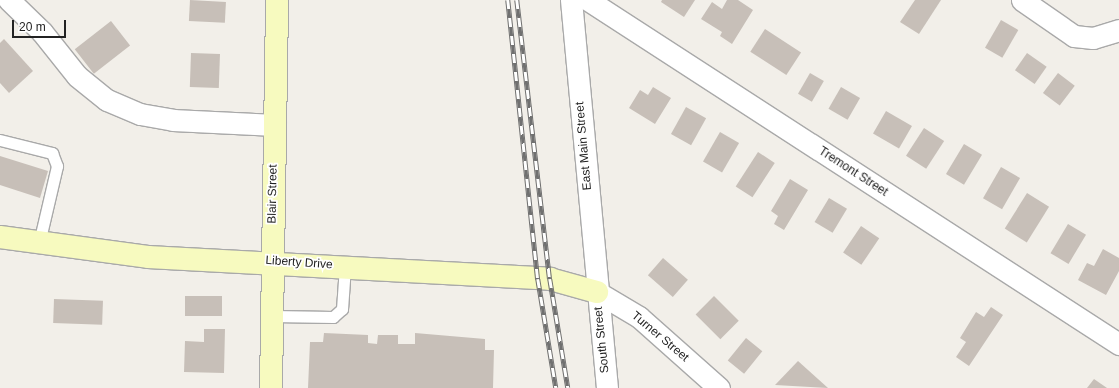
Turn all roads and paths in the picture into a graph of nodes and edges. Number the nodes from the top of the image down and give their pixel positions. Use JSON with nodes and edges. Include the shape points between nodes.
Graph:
{"nodes":[{"id":1,"x":9,"y":0,"type":"edge"},
{"id":2,"x":277,"y":0,"type":"edge"},
{"id":3,"x":571,"y":0,"type":"edge"},
{"id":4,"x":588,"y":0,"type":"edge"},
{"id":5,"x":1022,"y":0,"type":"edge"},
{"id":6,"x":1119,"y":30,"type":"edge"},
{"id":7,"x":275,"y":125,"type":"junction"},
{"id":8,"x":0,"y":140,"type":"edge"},
{"id":9,"x":0,"y":237,"type":"edge"},
{"id":10,"x":39,"y":243,"type":"junction"},
{"id":11,"x":272,"y":261,"type":"junction"},
{"id":12,"x":345,"y":266,"type":"junction"},
{"id":13,"x":597,"y":292,"type":"junction"},
{"id":14,"x":272,"y":316,"type":"junction"},
{"id":15,"x":1119,"y":344,"type":"edge"},
{"id":16,"x":271,"y":388,"type":"edge"},
{"id":17,"x":606,"y":388,"type":"edge"},
{"id":18,"x":719,"y":388,"type":"edge"}],
"edges":[{"from":1,"to":7,"type":"street","via":[[42,32],[76,76],[107,100],[140,114],[173,120]]},
{"from":2,"to":7,"type":"street","name":"Blair Street"},
{"from":3,"to":13,"type":"street","name":"East Main Street"},
{"from":4,"to":15,"type":"street","name":"Tremont Street"},
{"from":5,"to":6,"type":"street","via":[[1074,36],[1093,38]]},
{"from":7,"to":11,"type":"street","name":"Blair Street"},
{"from":8,"to":10,"type":"lane","via":[[52,153],[57,166]]},
{"from":9,"to":10,"type":"street","name":"Liberty Drive"},
{"from":10,"to":11,"type":"street","name":"Liberty Drive","via":[[148,257]]},
{"from":11,"to":12,"type":"street","name":"Liberty Drive"},
{"from":11,"to":14,"type":"street","name":"Blair Street"},
{"from":12,"to":13,"type":"street","name":"Liberty Drive","via":[[550,279]]},
{"from":12,"to":14,"type":"lane","via":[[342,309],[333,317]]},
{"from":13,"to":17,"type":"street","name":"South Street"},
{"from":13,"to":18,"type":"street","name":"Turner Street","via":[[639,317]]},
{"from":14,"to":16,"type":"street","name":"Blair Street"}]}
